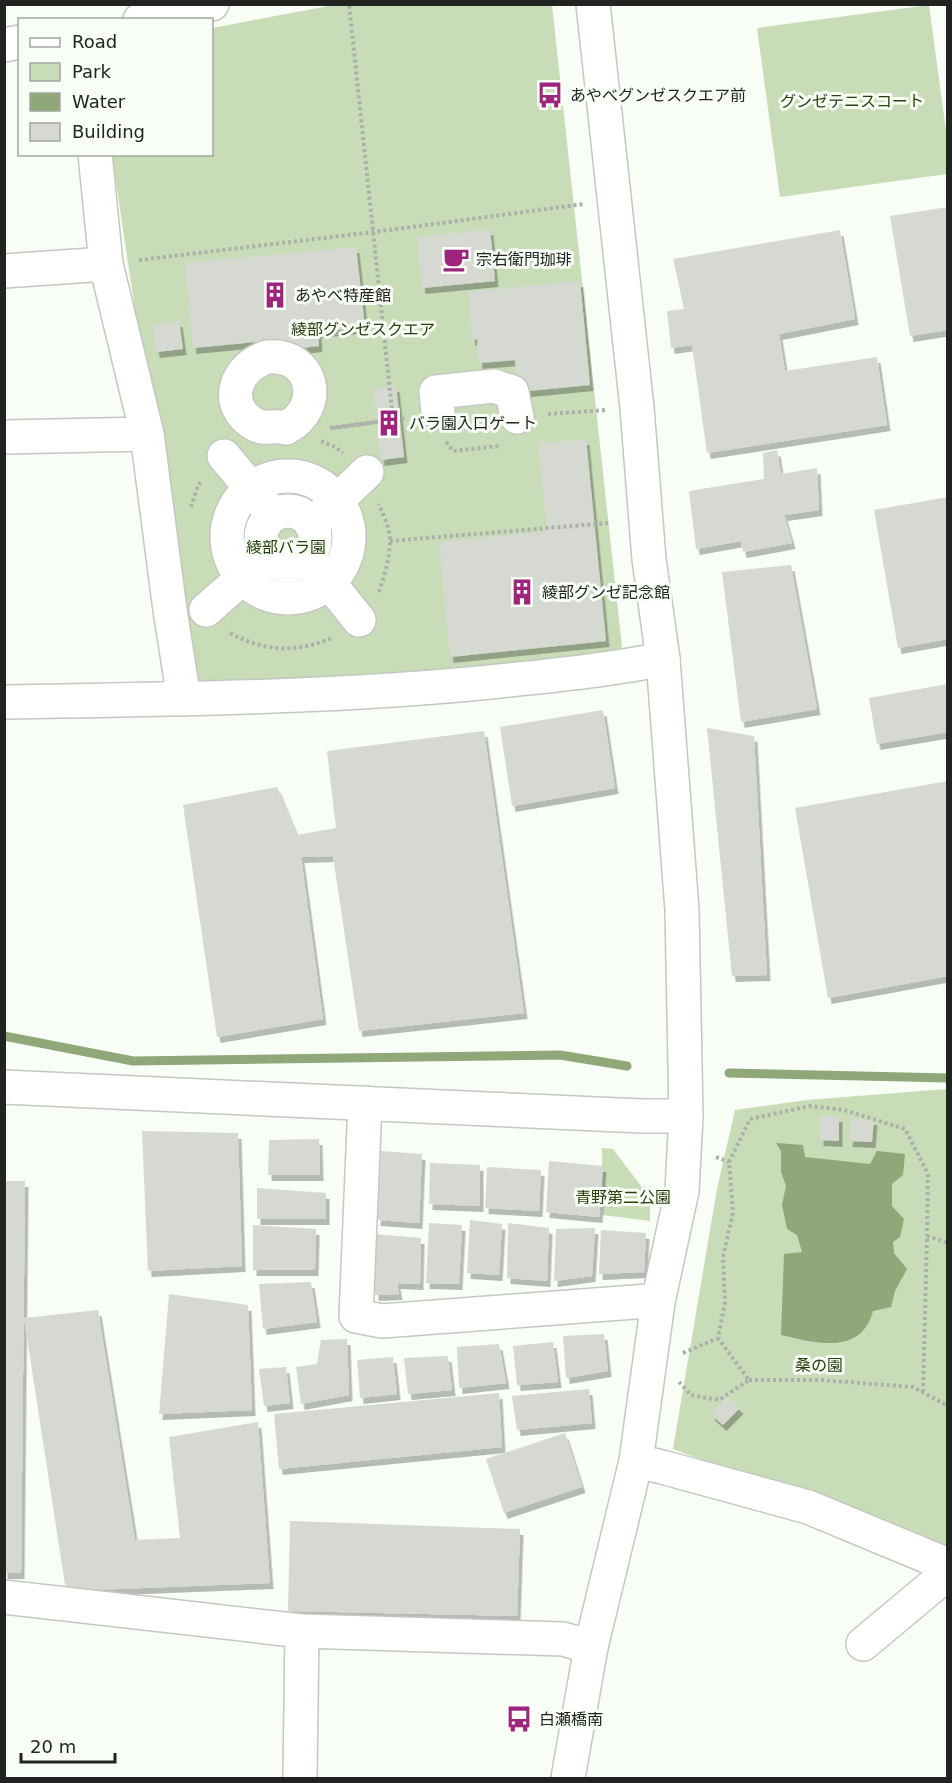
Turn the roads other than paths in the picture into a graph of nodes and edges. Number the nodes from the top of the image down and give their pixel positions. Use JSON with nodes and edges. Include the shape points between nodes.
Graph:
{"nodes":[{"id":1,"x":212,"y":4,"type":"edge"},
{"id":2,"x":593,"y":4,"type":"edge"},
{"id":3,"x":149,"y":18,"type":"edge"},
{"id":4,"x":96,"y":156,"type":"edge"},
{"id":5,"x":106,"y":264,"type":"junction"},
{"id":6,"x":4,"y":271,"type":"edge"},
{"id":7,"x":438,"y":412,"type":"road end"},
{"id":8,"x":517,"y":417,"type":"road end"},
{"id":9,"x":147,"y":434,"type":"junction"},
{"id":10,"x":4,"y":437,"type":"edge"},
{"id":11,"x":224,"y":456,"type":"dead end"},
{"id":12,"x":367,"y":472,"type":"road end"},
{"id":13,"x":251,"y":489,"type":"junction"},
{"id":14,"x":337,"y":500,"type":"junction"},
{"id":15,"x":274,"y":516,"type":"junction"},
{"id":16,"x":312,"y":525,"type":"junction"},
{"id":17,"x":268,"y":556,"type":"junction"},
{"id":18,"x":308,"y":557,"type":"junction"},
{"id":19,"x":243,"y":577,"type":"junction"},
{"id":20,"x":329,"y":582,"type":"junction"},
{"id":21,"x":215,"y":619,"type":"road end"},
{"id":22,"x":359,"y":620,"type":"road end"},
{"id":23,"x":663,"y":659,"type":"junction"},
{"id":24,"x":184,"y":699,"type":"junction"},
{"id":25,"x":4,"y":702,"type":"edge"},
{"id":26,"x":4,"y":1087,"type":"edge"},
{"id":27,"x":365,"y":1103,"type":"junction"},
{"id":28,"x":686,"y":1116,"type":"junction"},
{"id":29,"x":658,"y":1302,"type":"junction"},
{"id":30,"x":636,"y":1461,"type":"junction"},
{"id":31,"x":948,"y":1565,"type":"edge"},
{"id":32,"x":948,"y":1573,"type":"edge"},
{"id":33,"x":4,"y":1597,"type":"edge"},
{"id":34,"x":302,"y":1631,"type":"junction"},
{"id":35,"x":863,"y":1644,"type":"dead end"},
{"id":36,"x":591,"y":1647,"type":"junction"},
{"id":37,"x":300,"y":1779,"type":"edge"},
{"id":38,"x":568,"y":1779,"type":"edge"}],
"edges":[{"from":1,"to":3,"type":"street"},
{"from":2,"to":23,"type":"street","via":[[637,408],[649,559]]},
{"from":4,"to":5,"type":"street"},
{"from":5,"to":6,"type":"street"},
{"from":5,"to":9,"type":"street"},
{"from":7,"to":8,"type":"street","via":[[436,392],[494,386],[512,392]]},
{"from":9,"to":10,"type":"street"},
{"from":9,"to":24,"type":"street"},
{"from":11,"to":13,"type":"street"},
{"from":12,"to":14,"type":"street"},
{"from":13,"to":14,"type":"street","via":[[275,477],[296,476],[315,482]]},
{"from":13,"to":15,"type":"street"},
{"from":13,"to":19,"type":"street","via":[[231,515],[227,535],[230,554]]},
{"from":14,"to":16,"type":"street"},
{"from":14,"to":20,"type":"street","via":[[350,530],[341,569]]},
{"from":15,"to":16,"type":"street","via":[[290,511],[299,513]]},
{"from":15,"to":17,"type":"street","via":[[267,522],[261,539]]},
{"from":16,"to":18,"type":"street","via":[[316,541]]},
{"from":17,"to":18,"type":"street","via":[[283,565]]},
{"from":17,"to":19,"type":"street"},
{"from":18,"to":20,"type":"street"},
{"from":19,"to":20,"type":"street","via":[[270,595],[290,598],[309,594]]},
{"from":19,"to":21,"type":"street"},
{"from":20,"to":22,"type":"street"},
{"from":23,"to":24,"type":"street","via":[[620,668],[429,688]]},
{"from":23,"to":28,"type":"street","via":[[682,910]]},
{"from":24,"to":25,"type":"street"},
{"from":26,"to":27,"type":"street"},
{"from":27,"to":28,"type":"street"},
{"from":27,"to":29,"type":"street","via":[[356,1316],[382,1321]]},
{"from":28,"to":29,"type":"street","via":[[682,1191]]},
{"from":29,"to":30,"type":"street"},
{"from":30,"to":31,"type":"street","via":[[807,1507]]},
{"from":30,"to":36,"type":"street"},
{"from":32,"to":35,"type":"street"},
{"from":33,"to":34,"type":"street"},
{"from":34,"to":36,"type":"street","via":[[563,1639]]},
{"from":34,"to":37,"type":"street"},
{"from":36,"to":38,"type":"street"}]}
